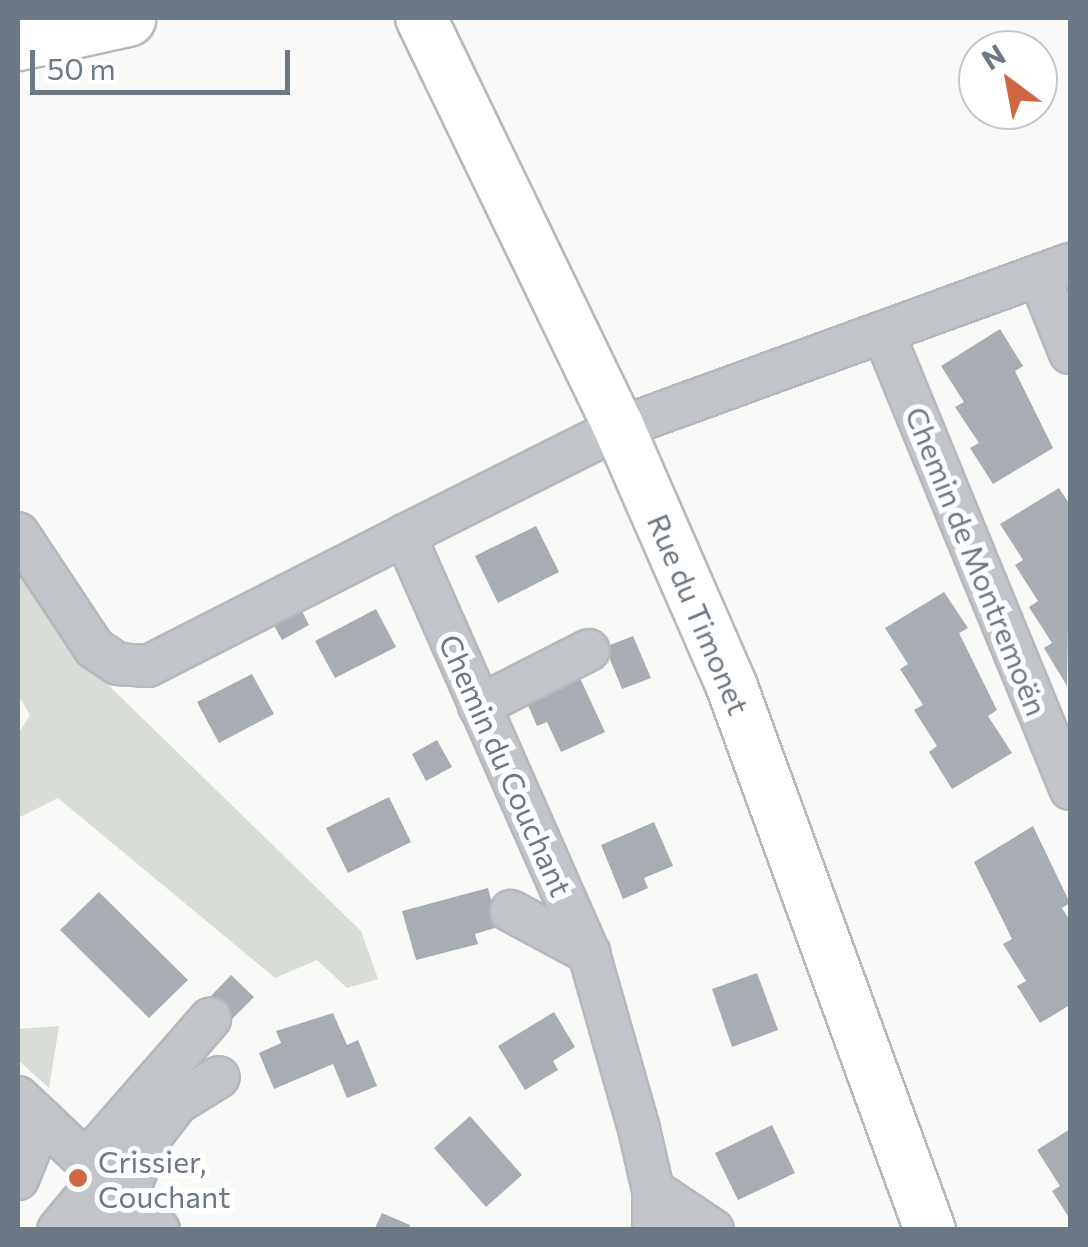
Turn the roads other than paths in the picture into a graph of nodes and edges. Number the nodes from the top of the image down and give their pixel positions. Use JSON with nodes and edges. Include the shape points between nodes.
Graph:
{"nodes":[{"id":1,"x":127,"y":18,"type":"edge"},
{"id":2,"x":421,"y":18,"type":"edge"},
{"id":3,"x":18,"y":42,"type":"edge"},
{"id":4,"x":1055,"y":270,"type":"edge"},
{"id":5,"x":883,"y":332,"type":"junction"},
{"id":6,"x":1070,"y":353,"type":"edge"},
{"id":7,"x":619,"y":428,"type":"junction"},
{"id":8,"x":18,"y":532,"type":"edge"},
{"id":9,"x":405,"y":535,"type":"junction"},
{"id":10,"x":589,"y":650,"type":"dead end"},
{"id":11,"x":479,"y":706,"type":"junction"},
{"id":12,"x":1070,"y":789,"type":"edge"},
{"id":13,"x":511,"y":911,"type":"dead end"},
{"id":14,"x":589,"y":952,"type":"junction"},
{"id":15,"x":210,"y":1019,"type":"dead end"},
{"id":16,"x":219,"y":1076,"type":"dead end"},
{"id":17,"x":30,"y":1108,"type":"edge"},
{"id":18,"x":18,"y":1179,"type":"edge"},
{"id":19,"x":118,"y":1200,"type":"edge"},
{"id":20,"x":653,"y":1210,"type":"edge"},
{"id":21,"x":58,"y":1230,"type":"edge"},
{"id":22,"x":713,"y":1230,"type":"edge"},
{"id":23,"x":930,"y":1230,"type":"edge"}],
"edges":[{"from":1,"to":3,"type":"highway"},
{"from":2,"to":7,"type":"main road","name":"Rue du Timonet"},
{"from":4,"to":5,"type":"street"},
{"from":4,"to":6,"type":"street"},
{"from":5,"to":7,"type":"street"},
{"from":5,"to":12,"type":"street","name":"Chemin de Montremoën"},
{"from":7,"to":9,"type":"street"},
{"from":7,"to":23,"type":"main road","name":"Rue du Timonet","via":[[732,687]]},
{"from":8,"to":9,"type":"street","via":[[94,648],[118,664],[148,666]]},
{"from":9,"to":11,"type":"street","name":"Chemin du Couchant"},
{"from":10,"to":11,"type":"street"},
{"from":11,"to":14,"type":"street","name":"Chemin du Couchant"},
{"from":13,"to":14,"type":"street"},
{"from":14,"to":20,"type":"street","name":"Chemin du Couchant"},
{"from":15,"to":19,"type":"street"},
{"from":16,"to":19,"type":"street","via":[[177,1103],[148,1141]]},
{"from":17,"to":18,"type":"street"},
{"from":17,"to":19,"type":"street"},
{"from":19,"to":21,"type":"street"},
{"from":20,"to":22,"type":"street"}]}
